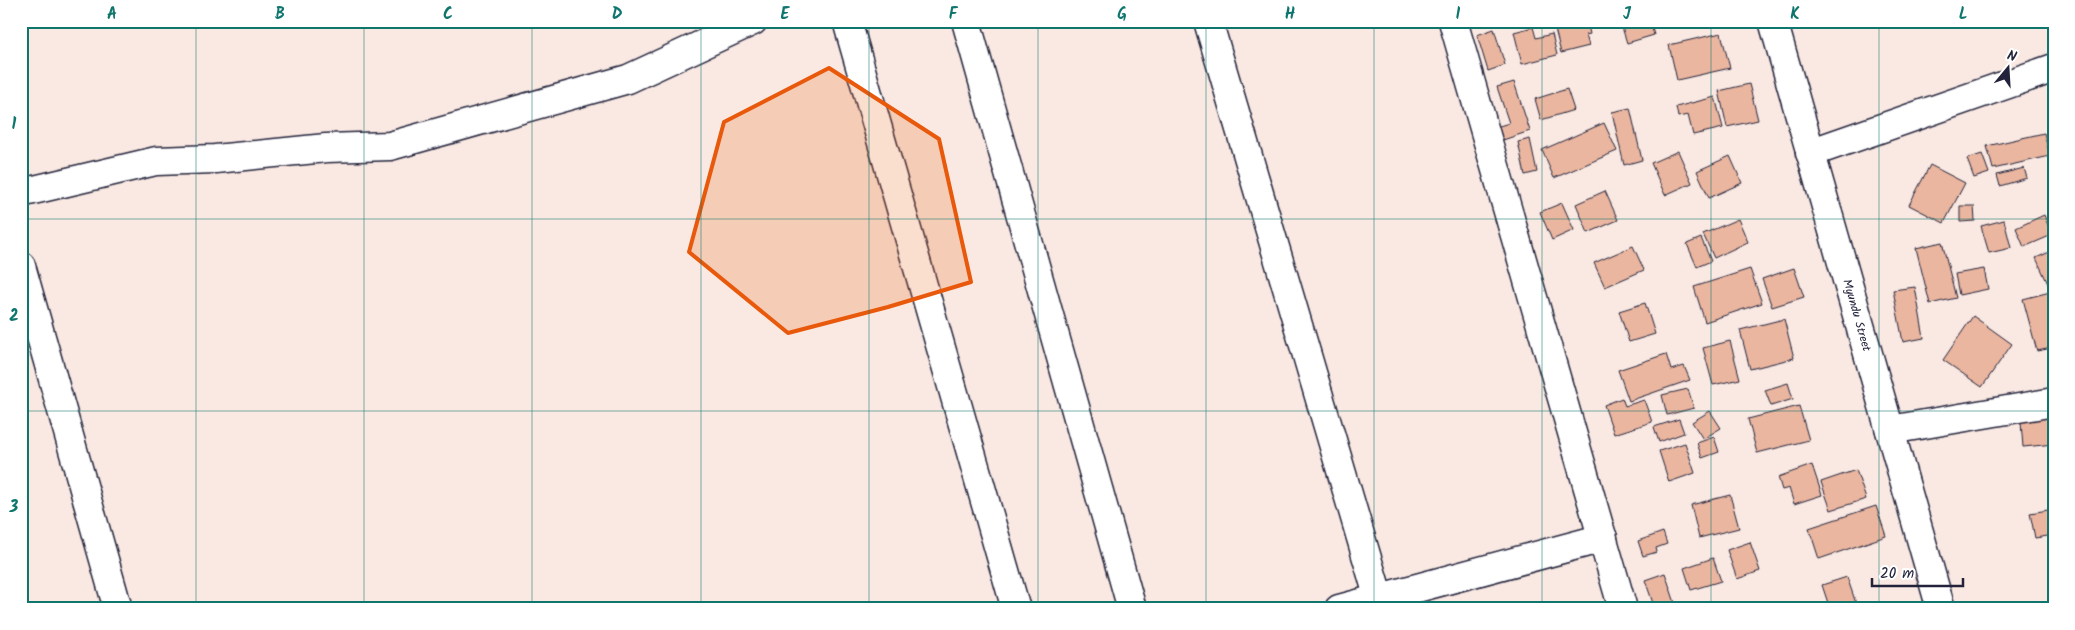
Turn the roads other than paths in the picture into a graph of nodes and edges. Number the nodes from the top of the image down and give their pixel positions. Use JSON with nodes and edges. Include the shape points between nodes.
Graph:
{"nodes":[{"id":1,"x":753,"y":21,"type":"edge"},
{"id":2,"x":847,"y":21,"type":"edge"},
{"id":3,"x":966,"y":21,"type":"edge"},
{"id":4,"x":1208,"y":21,"type":"edge"},
{"id":5,"x":1453,"y":21,"type":"edge"},
{"id":6,"x":1773,"y":21,"type":"edge"},
{"id":7,"x":2054,"y":68,"type":"edge"},
{"id":8,"x":1810,"y":153,"type":"junction"},
{"id":9,"x":21,"y":193,"type":"edge"},
{"id":10,"x":21,"y":266,"type":"edge"},
{"id":11,"x":2054,"y":402,"type":"edge"},
{"id":12,"x":1890,"y":430,"type":"junction"},
{"id":13,"x":1603,"y":538,"type":"junction"},
{"id":14,"x":1380,"y":604,"type":"edge"},
{"id":15,"x":118,"y":609,"type":"edge"},
{"id":16,"x":1016,"y":609,"type":"edge"},
{"id":17,"x":1132,"y":609,"type":"edge"},
{"id":18,"x":1339,"y":609,"type":"edge"},
{"id":19,"x":1623,"y":609,"type":"edge"},
{"id":20,"x":1941,"y":609,"type":"edge"}],
"edges":[{"from":1,"to":9,"type":"street","via":[[628,79],[390,146],[326,148],[215,159],[156,160]]},
{"from":2,"to":16,"type":"street"},
{"from":3,"to":17,"type":"street"},
{"from":4,"to":14,"type":"street"},
{"from":5,"to":13,"type":"street"},
{"from":6,"to":8,"type":"street","name":"Myundu Street"},
{"from":7,"to":8,"type":"street"},
{"from":8,"to":12,"type":"street","name":"Myundu Street"},
{"from":10,"to":15,"type":"street"},
{"from":11,"to":12,"type":"street"},
{"from":12,"to":20,"type":"street","name":"Myundu Street"},
{"from":13,"to":14,"type":"street"},
{"from":13,"to":19,"type":"street"},
{"from":14,"to":18,"type":"street"}]}
